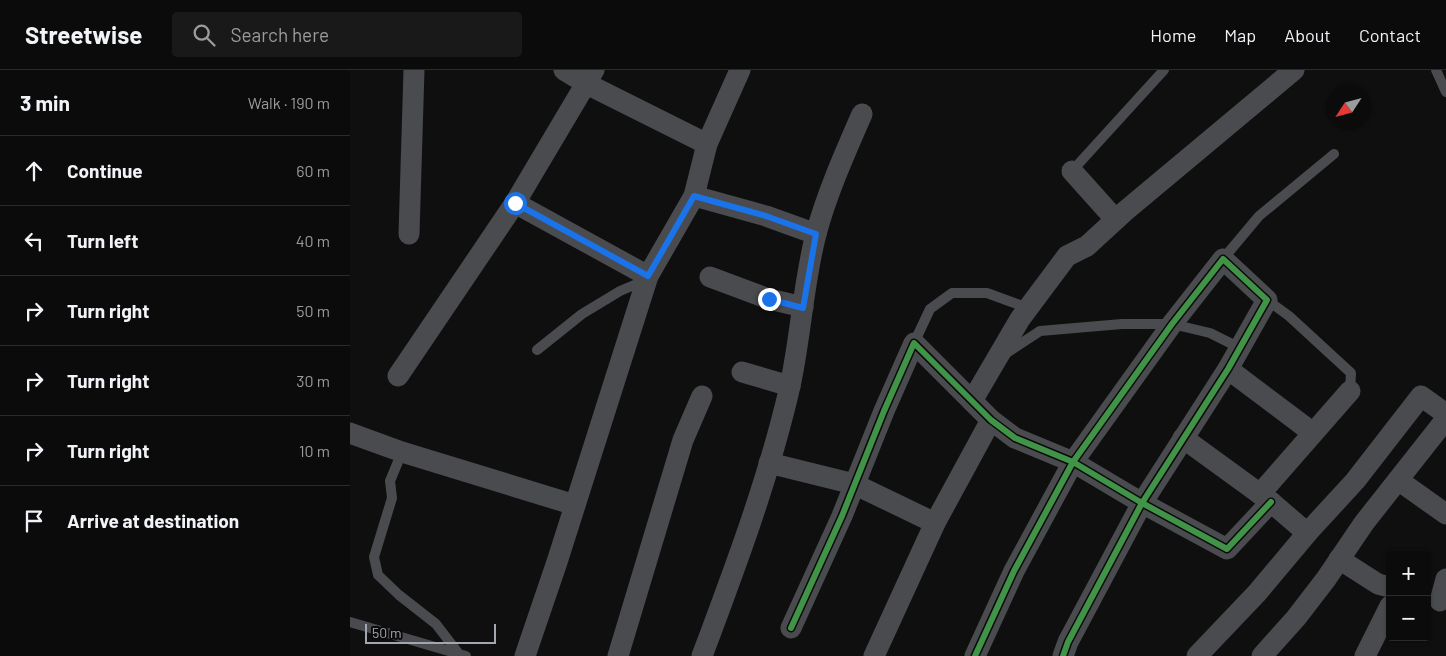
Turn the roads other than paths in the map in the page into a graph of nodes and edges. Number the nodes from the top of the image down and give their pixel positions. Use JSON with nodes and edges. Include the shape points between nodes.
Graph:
{"nodes":[{"id":1,"x":414,"y":70,"type":"edge"},
{"id":2,"x":564,"y":70,"type":"edge"},
{"id":3,"x":740,"y":70,"type":"edge"},
{"id":4,"x":1164,"y":70,"type":"edge"},
{"id":5,"x":1294,"y":70,"type":"edge"},
{"id":6,"x":1436,"y":70,"type":"edge"},
{"id":7,"x":591,"y":77,"type":"edge"},
{"id":8,"x":1446,"y":92,"type":"edge"},
{"id":9,"x":862,"y":114,"type":"dead end"},
{"id":10,"x":707,"y":144,"type":"junction"},
{"id":11,"x":1334,"y":154,"type":"dead end"},
{"id":12,"x":1072,"y":171,"type":"joint"},
{"id":13,"x":694,"y":196,"type":"junction"},
{"id":14,"x":515,"y":203,"type":"junction"},
{"id":15,"x":1116,"y":220,"type":"junction"},
{"id":16,"x":409,"y":234,"type":"dead end"},
{"id":17,"x":816,"y":234,"type":"junction"},
{"id":18,"x":1223,"y":259,"type":"junction"},
{"id":19,"x":710,"y":277,"type":"dead end"},
{"id":20,"x":648,"y":278,"type":"junction"},
{"id":21,"x":1267,"y":300,"type":"junction"},
{"id":22,"x":803,"y":308,"type":"junction"},
{"id":23,"x":1028,"y":308,"type":"junction"},
{"id":24,"x":1172,"y":324,"type":"junction"},
{"id":25,"x":914,"y":343,"type":"junction"},
{"id":26,"x":1240,"y":348,"type":"junction"},
{"id":27,"x":537,"y":350,"type":"dead end"},
{"id":28,"x":996,"y":360,"type":"junction"},
{"id":29,"x":1228,"y":369,"type":"junction"},
{"id":30,"x":742,"y":372,"type":"dead end"},
{"id":31,"x":398,"y":376,"type":"dead end"},
{"id":32,"x":790,"y":386,"type":"junction"},
{"id":33,"x":1350,"y":391,"type":"joint"},
{"id":34,"x":702,"y":396,"type":"dead end"},
{"id":35,"x":972,"y":401,"type":"junction"},
{"id":36,"x":1446,"y":414,"type":"edge"},
{"id":37,"x":1446,"y":418,"type":"edge"},
{"id":38,"x":991,"y":420,"type":"junction"},
{"id":39,"x":350,"y":433,"type":"edge"},
{"id":40,"x":1313,"y":434,"type":"junction"},
{"id":41,"x":1183,"y":438,"type":"junction"},
{"id":42,"x":402,"y":452,"type":"junction"},
{"id":43,"x":1073,"y":462,"type":"junction"},
{"id":44,"x":769,"y":463,"type":"junction"},
{"id":45,"x":1398,"y":480,"type":"junction"},
{"id":46,"x":854,"y":484,"type":"junction"},
{"id":47,"x":1265,"y":498,"type":"junction"},
{"id":48,"x":1142,"y":503,"type":"junction"},
{"id":49,"x":575,"y":505,"type":"junction"},
{"id":50,"x":1446,"y":514,"type":"edge"},
{"id":51,"x":935,"y":523,"type":"junction"},
{"id":52,"x":1307,"y":533,"type":"junction"},
{"id":53,"x":1339,"y":559,"type":"junction"},
{"id":54,"x":1446,"y":579,"type":"edge"},
{"id":55,"x":1386,"y":586,"type":"edge"},
{"id":56,"x":1438,"y":600,"type":"edge"},
{"id":57,"x":1386,"y":614,"type":"edge"},
{"id":58,"x":350,"y":622,"type":"edge"},
{"id":59,"x":792,"y":628,"type":"dead end"},
{"id":60,"x":462,"y":655,"type":"edge"},
{"id":61,"x":525,"y":656,"type":"edge"},
{"id":62,"x":618,"y":656,"type":"edge"},
{"id":63,"x":702,"y":656,"type":"edge"},
{"id":64,"x":874,"y":656,"type":"edge"},
{"id":65,"x":975,"y":656,"type":"edge"},
{"id":66,"x":1063,"y":656,"type":"edge"},
{"id":67,"x":1197,"y":656,"type":"edge"},
{"id":68,"x":1262,"y":656,"type":"edge"},
{"id":69,"x":1365,"y":656,"type":"edge"}],
"edges":[{"from":1,"to":16,"type":"street"},
{"from":2,"to":7,"type":"street"},
{"from":3,"to":10,"type":"street"},
{"from":4,"to":12,"type":"lane"},
{"from":5,"to":15,"type":"street"},
{"from":6,"to":8,"type":"lane"},
{"from":7,"to":10,"type":"street"},
{"from":7,"to":14,"type":"street"},
{"from":9,"to":17,"type":"street"},
{"from":10,"to":13,"type":"street"},
{"from":11,"to":18,"type":"lane","via":[[1259,216]]},
{"from":12,"to":15,"type":"street"},
{"from":13,"to":17,"type":"street"},
{"from":13,"to":20,"type":"street"},
{"from":14,"to":20,"type":"street"},
{"from":14,"to":31,"type":"street"},
{"from":15,"to":23,"type":"street","via":[[1086,246],[1067,256]]},
{"from":17,"to":22,"type":"street"},
{"from":18,"to":21,"type":"street"},
{"from":18,"to":24,"type":"street"},
{"from":19,"to":22,"type":"street"},
{"from":20,"to":27,"type":"lane","via":[[582,314]]},
{"from":20,"to":49,"type":"street"},
{"from":21,"to":26,"type":"street"},
{"from":21,"to":33,"type":"lane","via":[[1351,373]]},
{"from":22,"to":32,"type":"street"},
{"from":23,"to":25,"type":"lane","via":[[987,293],[952,293],[930,309]]},
{"from":23,"to":28,"type":"street"},
{"from":24,"to":26,"type":"lane","via":[[1210,333]]},
{"from":24,"to":28,"type":"lane","via":[[1122,324],[1040,331]]},
{"from":24,"to":43,"type":"street"},
{"from":25,"to":35,"type":"street"},
{"from":25,"to":46,"type":"street"},
{"from":26,"to":29,"type":"street"},
{"from":28,"to":35,"type":"street"},
{"from":29,"to":40,"type":"street"},
{"from":29,"to":41,"type":"street"},
{"from":30,"to":32,"type":"street"},
{"from":32,"to":44,"type":"street"},
{"from":33,"to":40,"type":"street"},
{"from":34,"to":62,"type":"street","via":[[683,440]]},
{"from":35,"to":38,"type":"street"},
{"from":36,"to":52,"type":"street","via":[[1421,396],[1355,481]]},
{"from":37,"to":45,"type":"street"},
{"from":38,"to":43,"type":"street","via":[[1015,438]]},
{"from":38,"to":51,"type":"street"},
{"from":39,"to":42,"type":"street"},
{"from":40,"to":47,"type":"street"},
{"from":41,"to":47,"type":"street"},
{"from":41,"to":48,"type":"street"},
{"from":42,"to":49,"type":"street"},
{"from":42,"to":60,"type":"lane","via":[[390,481],[392,498],[374,557],[378,575],[436,624]]},
{"from":43,"to":48,"type":"street"},
{"from":43,"to":65,"type":"street","via":[[1014,571]]},
{"from":44,"to":46,"type":"street"},
{"from":44,"to":63,"type":"street"},
{"from":45,"to":50,"type":"street"},
{"from":45,"to":53,"type":"street"},
{"from":46,"to":51,"type":"street"},
{"from":46,"to":59,"type":"street"},
{"from":47,"to":48,"type":"street","via":[[1227,549]]},
{"from":47,"to":52,"type":"street"},
{"from":48,"to":66,"type":"street"},
{"from":49,"to":61,"type":"street"},
{"from":51,"to":64,"type":"street"},
{"from":52,"to":67,"type":"street","via":[[1257,593]]},
{"from":53,"to":55,"type":"street"},
{"from":53,"to":68,"type":"street","via":[[1296,618]]},
{"from":54,"to":56,"type":"street"},
{"from":57,"to":69,"type":"street"},
{"from":58,"to":60,"type":"lane"}]}
